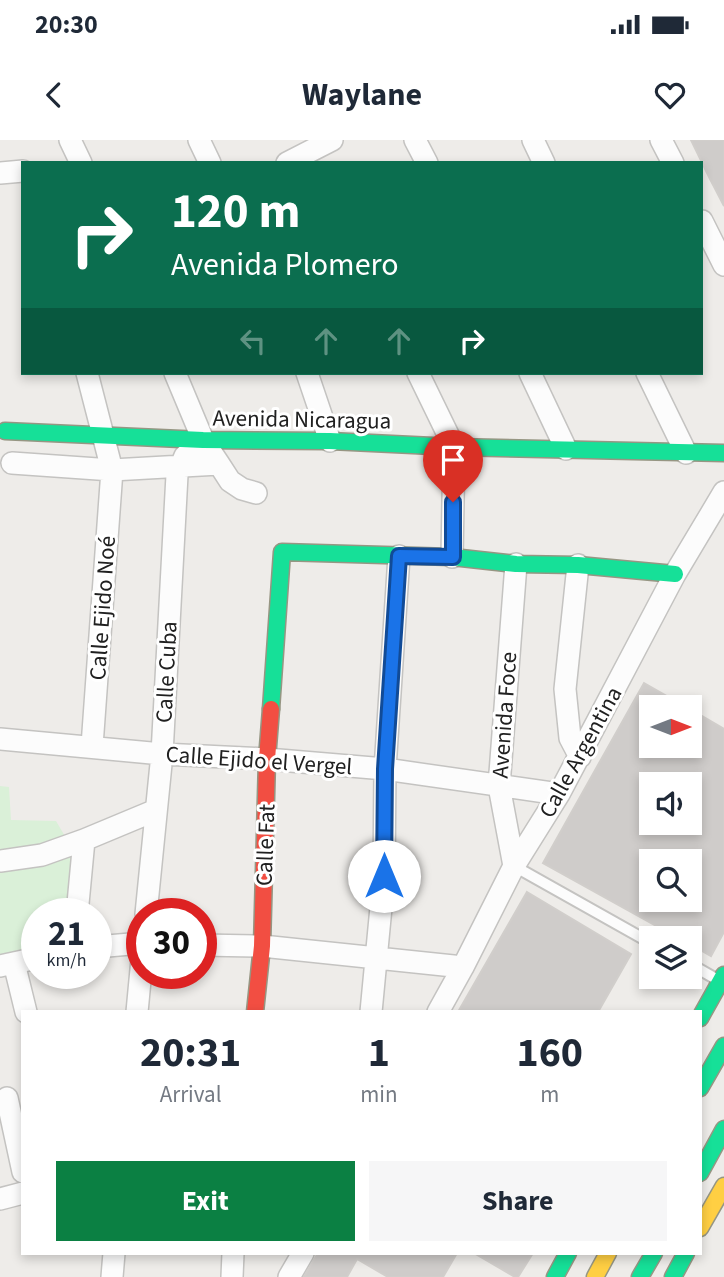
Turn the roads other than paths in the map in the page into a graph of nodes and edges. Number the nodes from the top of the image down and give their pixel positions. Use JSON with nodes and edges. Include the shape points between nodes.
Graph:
{"nodes":[{"id":1,"x":70,"y":140,"type":"edge"},
{"id":2,"x":200,"y":140,"type":"edge"},
{"id":3,"x":332,"y":140,"type":"edge"},
{"id":4,"x":415,"y":140,"type":"edge"},
{"id":5,"x":533,"y":140,"type":"edge"},
{"id":6,"x":661,"y":140,"type":"edge"},
{"id":7,"x":312,"y":151,"type":"edge"},
{"id":8,"x":79,"y":161,"type":"edge"},
{"id":9,"x":209,"y":161,"type":"edge"},
{"id":10,"x":291,"y":161,"type":"edge"},
{"id":11,"x":425,"y":161,"type":"edge"},
{"id":12,"x":543,"y":161,"type":"edge"},
{"id":13,"x":672,"y":161,"type":"edge"},
{"id":14,"x":21,"y":171,"type":"edge"},
{"id":15,"x":0,"y":173,"type":"edge"},
{"id":16,"x":703,"y":223,"type":"edge"},
{"id":17,"x":724,"y":265,"type":"edge"},
{"id":18,"x":88,"y":375,"type":"edge"},
{"id":19,"x":176,"y":375,"type":"edge"},
{"id":20,"x":308,"y":375,"type":"edge"},
{"id":21,"x":419,"y":375,"type":"edge"},
{"id":22,"x":531,"y":375,"type":"edge"},
{"id":23,"x":648,"y":375,"type":"edge"},
{"id":24,"x":3,"y":422,"type":"edge"},
{"id":25,"x":103,"y":436,"type":"junction"},
{"id":26,"x":203,"y":440,"type":"junction"},
{"id":27,"x":330,"y":441,"type":"junction"},
{"id":28,"x":454,"y":447,"type":"junction"},
{"id":29,"x":566,"y":449,"type":"junction"},
{"id":30,"x":686,"y":453,"type":"junction"},
{"id":31,"x":724,"y":453,"type":"edge"},
{"id":32,"x":219,"y":464,"type":"junction"},
{"id":33,"x":181,"y":466,"type":"junction"},
{"id":34,"x":6,"y":467,"type":"edge"},
{"id":35,"x":112,"y":470,"type":"junction"},
{"id":36,"x":724,"y":492,"type":"edge"},
{"id":37,"x":256,"y":494,"type":"dead end"},
{"id":38,"x":399,"y":556,"type":"junction"},
{"id":39,"x":453,"y":557,"type":"junction"},
{"id":40,"x":516,"y":564,"type":"junction"},
{"id":41,"x":578,"y":565,"type":"junction"},
{"id":42,"x":675,"y":574,"type":"junction"},
{"id":43,"x":0,"y":739,"type":"edge"},
{"id":44,"x":92,"y":747,"type":"junction"},
{"id":45,"x":162,"y":754,"type":"junction"},
{"id":46,"x":580,"y":757,"type":"junction"},
{"id":47,"x":267,"y":759,"type":"junction"},
{"id":48,"x":385,"y":769,"type":"junction"},
{"id":49,"x":499,"y":786,"type":"junction"},
{"id":50,"x":559,"y":794,"type":"junction"},
{"id":51,"x":156,"y":810,"type":"junction"},
{"id":52,"x":84,"y":841,"type":"junction"},
{"id":53,"x":0,"y":861,"type":"edge"},
{"id":54,"x":514,"y":866,"type":"junction"},
{"id":55,"x":79,"y":898,"type":"edge"},
{"id":56,"x":148,"y":898,"type":"edge"},
{"id":57,"x":639,"y":936,"type":"edge"},
{"id":58,"x":217,"y":945,"type":"edge"},
{"id":59,"x":262,"y":946,"type":"junction"},
{"id":60,"x":377,"y":959,"type":"junction"},
{"id":61,"x":7,"y":965,"type":"edge"},
{"id":62,"x":463,"y":967,"type":"junction"},
{"id":63,"x":702,"y":970,"type":"edge"},
{"id":64,"x":723,"y":980,"type":"edge"},
{"id":65,"x":139,"y":989,"type":"edge"},
{"id":66,"x":25,"y":1010,"type":"edge"},
{"id":67,"x":137,"y":1010,"type":"edge"},
{"id":68,"x":255,"y":1010,"type":"edge"},
{"id":69,"x":371,"y":1010,"type":"edge"},
{"id":70,"x":439,"y":1010,"type":"edge"},
{"id":71,"x":702,"y":1015,"type":"edge"},
{"id":72,"x":724,"y":1046,"type":"edge"},
{"id":73,"x":702,"y":1084,"type":"edge"},
{"id":74,"x":10,"y":1096,"type":"edge"},
{"id":75,"x":724,"y":1129,"type":"edge"},
{"id":76,"x":21,"y":1160,"type":"edge"},
{"id":77,"x":702,"y":1168,"type":"edge"},
{"id":78,"x":724,"y":1186,"type":"edge"},
{"id":79,"x":21,"y":1194,"type":"edge"},
{"id":80,"x":0,"y":1199,"type":"edge"},
{"id":81,"x":702,"y":1224,"type":"edge"},
{"id":82,"x":114,"y":1255,"type":"edge"},
{"id":83,"x":233,"y":1255,"type":"edge"},
{"id":84,"x":302,"y":1255,"type":"edge"},
{"id":85,"x":567,"y":1255,"type":"edge"},
{"id":86,"x":607,"y":1255,"type":"edge"},
{"id":87,"x":653,"y":1255,"type":"edge"},
{"id":88,"x":685,"y":1255,"type":"edge"},
{"id":89,"x":111,"y":1277,"type":"edge"},
{"id":90,"x":232,"y":1277,"type":"edge"},
{"id":91,"x":289,"y":1277,"type":"edge"},
{"id":92,"x":555,"y":1277,"type":"edge"},
{"id":93,"x":594,"y":1277,"type":"edge"},
{"id":94,"x":640,"y":1277,"type":"edge"},
{"id":95,"x":673,"y":1277,"type":"edge"}],
"edges":[{"from":1,"to":8,"type":"street"},
{"from":2,"to":9,"type":"street"},
{"from":3,"to":7,"type":"street"},
{"from":4,"to":11,"type":"street"},
{"from":5,"to":12,"type":"street"},
{"from":6,"to":13,"type":"street"},
{"from":7,"to":10,"type":"street"},
{"from":14,"to":15,"type":"street"},
{"from":16,"to":17,"type":"street"},
{"from":18,"to":25,"type":"street","name":"Calle Ejido Noé"},
{"from":19,"to":26,"type":"street"},
{"from":20,"to":27,"type":"street"},
{"from":21,"to":28,"type":"street"},
{"from":22,"to":29,"type":"street"},
{"from":23,"to":30,"type":"street"},
{"from":24,"to":25,"type":"street","name":"Avenida Nicaragua"},
{"from":24,"to":34,"type":"street"},
{"from":25,"to":26,"type":"street","name":"Avenida Nicaragua"},
{"from":25,"to":35,"type":"street","name":"Calle Ejido Noé"},
{"from":26,"to":27,"type":"street","name":"Avenida Nicaragua"},
{"from":26,"to":32,"type":"street"},
{"from":26,"to":33,"type":"street"},
{"from":27,"to":28,"type":"street","name":"Avenida Nicaragua"},
{"from":28,"to":29,"type":"street","name":"Avenida Nicaragua"},
{"from":28,"to":39,"type":"street"},
{"from":29,"to":30,"type":"street","name":"Avenida Nicaragua"},
{"from":30,"to":31,"type":"street","name":"Avenida Nicaragua"},
{"from":32,"to":33,"type":"street"},
{"from":32,"to":37,"type":"street","via":[[230,481]]},
{"from":33,"to":35,"type":"street"},
{"from":33,"to":45,"type":"street","name":"Calle Cuba"},
{"from":34,"to":35,"type":"street"},
{"from":35,"to":44,"type":"street","name":"Calle Ejido Noé"},
{"from":36,"to":42,"type":"street","name":"Calle Argentina"},
{"from":38,"to":39,"type":"street"},
{"from":38,"to":47,"type":"street","name":"Calle Fat","via":[[282,552]]},
{"from":38,"to":48,"type":"street"},
{"from":39,"to":40,"type":"street"},
{"from":40,"to":41,"type":"street"},
{"from":40,"to":49,"type":"street","name":"Avenida Foce"},
{"from":41,"to":42,"type":"street"},
{"from":41,"to":46,"type":"street","via":[[565,689],[570,738]]},
{"from":42,"to":46,"type":"street","name":"Calle Argentina"},
{"from":43,"to":44,"type":"street","name":"Calle Ejido el Vergel"},
{"from":44,"to":45,"type":"street","name":"Calle Ejido el Vergel"},
{"from":45,"to":47,"type":"street","name":"Calle Ejido el Vergel"},
{"from":45,"to":51,"type":"street","name":"Calle Cuba"},
{"from":46,"to":50,"type":"street","name":"Calle Argentina"},
{"from":47,"to":48,"type":"street","name":"Calle Ejido el Vergel"},
{"from":47,"to":59,"type":"street","name":"Calle Fat"},
{"from":48,"to":49,"type":"street","name":"Calle Ejido el Vergel"},
{"from":48,"to":60,"type":"street","via":[[384,876]]},
{"from":49,"to":50,"type":"street","name":"Calle Ejido el Vergel"},
{"from":49,"to":54,"type":"street","name":"Avenida Foce"},
{"from":50,"to":54,"type":"street","name":"Calle Argentina"},
{"from":51,"to":52,"type":"street"},
{"from":51,"to":56,"type":"street","name":"Calle Cuba"},
{"from":52,"to":53,"type":"street","via":[[42,855]]},
{"from":52,"to":55,"type":"street"},
{"from":54,"to":57,"type":"lane"},
{"from":54,"to":62,"type":"street","name":"Calle Argentina"},
{"from":58,"to":59,"type":"street"},
{"from":59,"to":60,"type":"street"},
{"from":59,"to":68,"type":"street","name":"Calle Fat"},
{"from":60,"to":62,"type":"street"},
{"from":60,"to":69,"type":"street"},
{"from":61,"to":66,"type":"street"},
{"from":62,"to":70,"type":"street","name":"Calle Argentina"},
{"from":63,"to":64,"type":"lane"},
{"from":64,"to":71,"type":"street"},
{"from":65,"to":67,"type":"street"},
{"from":72,"to":73,"type":"street"},
{"from":74,"to":76,"type":"street"},
{"from":75,"to":77,"type":"street"},
{"from":78,"to":81,"type":"street"},
{"from":79,"to":80,"type":"street"},
{"from":82,"to":89,"type":"street"},
{"from":83,"to":90,"type":"street"},
{"from":84,"to":91,"type":"street"},
{"from":85,"to":92,"type":"street"},
{"from":86,"to":93,"type":"street"},
{"from":87,"to":94,"type":"street"},
{"from":88,"to":95,"type":"street"}]}
